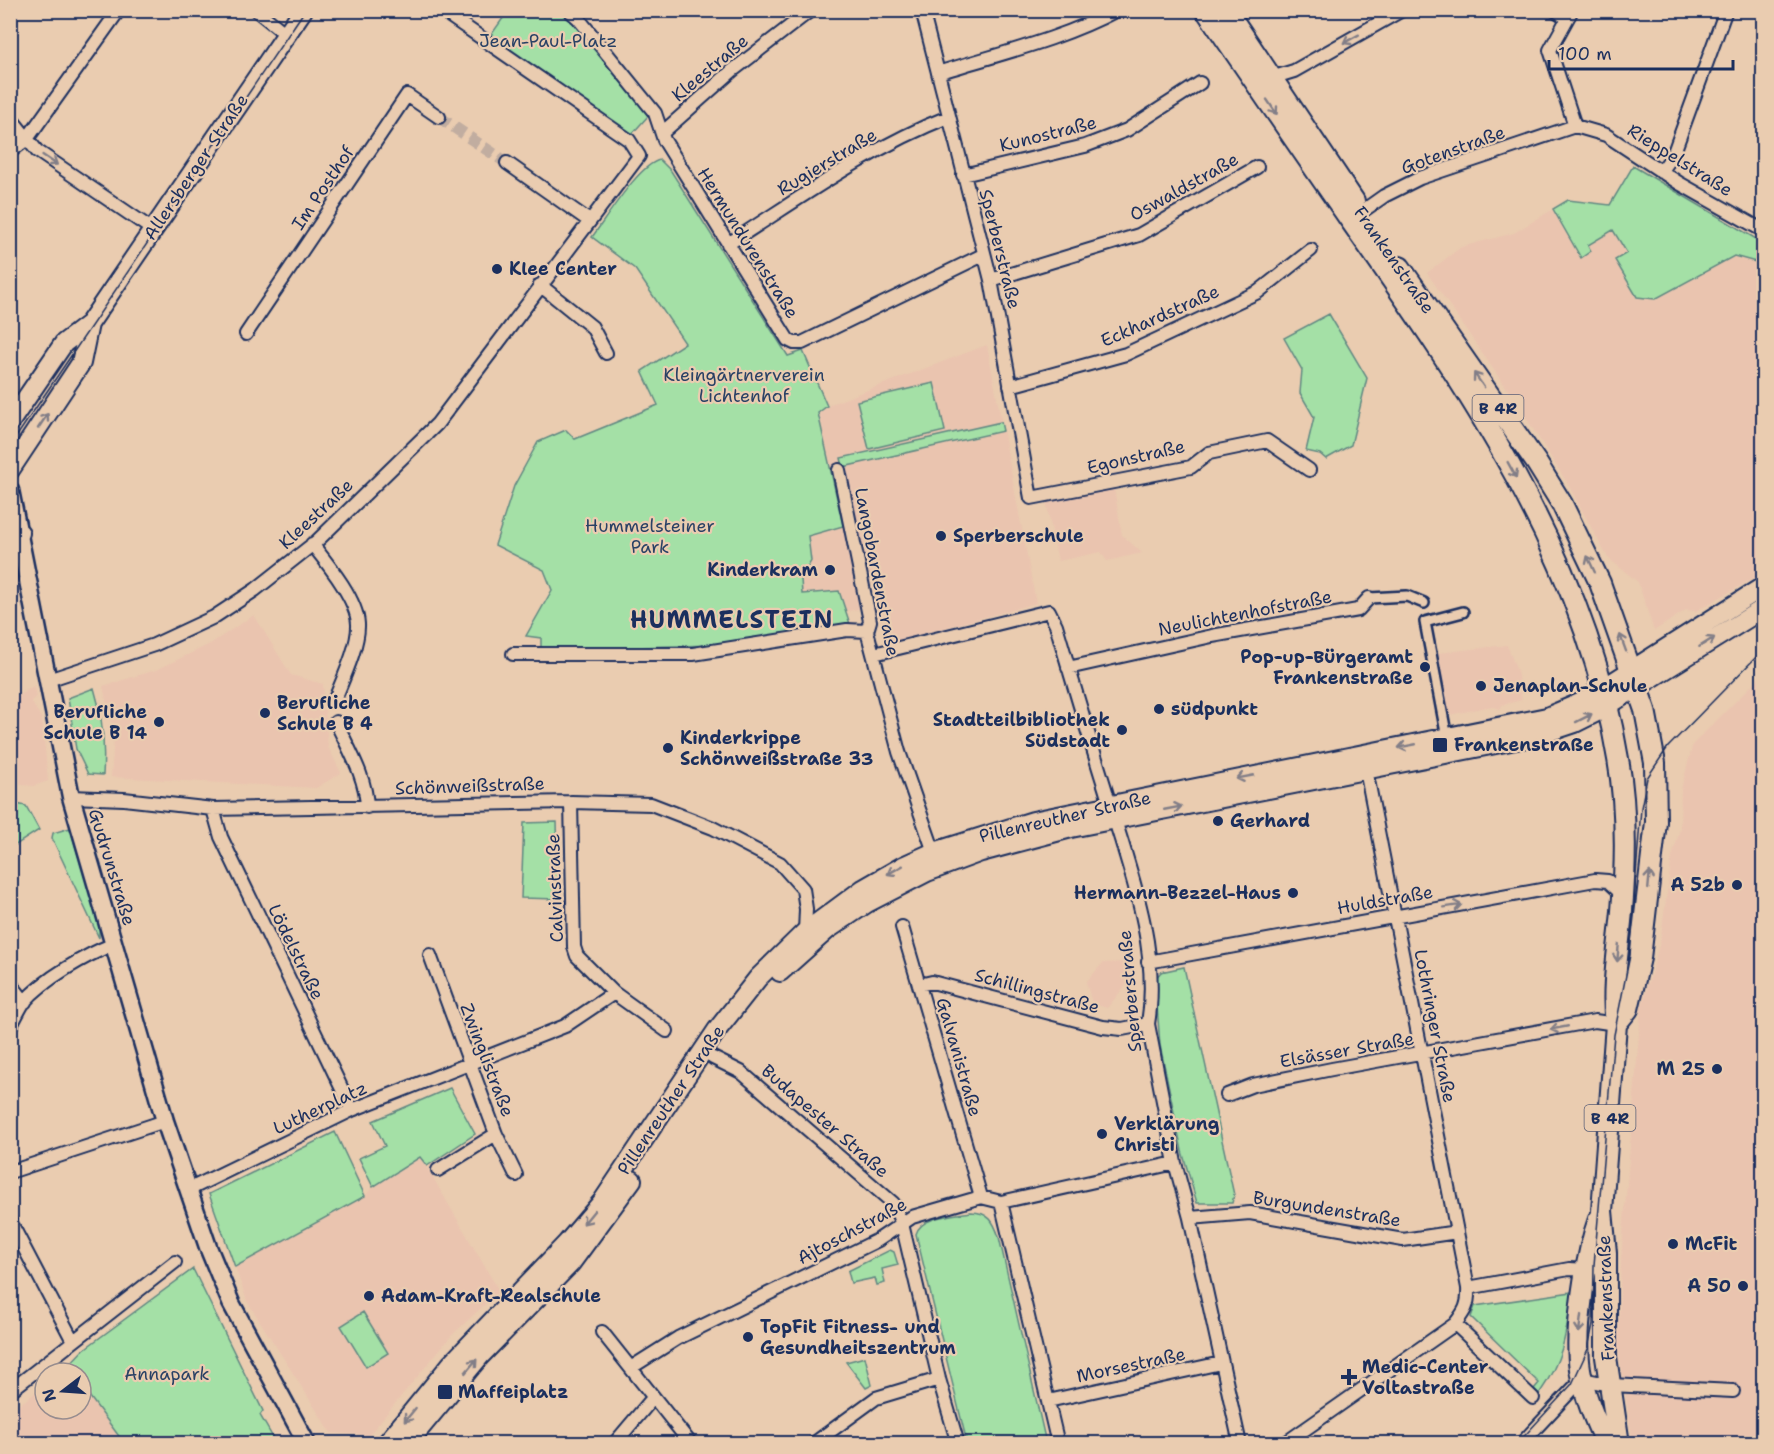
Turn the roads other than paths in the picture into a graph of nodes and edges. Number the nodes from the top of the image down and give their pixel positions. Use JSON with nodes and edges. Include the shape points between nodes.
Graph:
{"nodes":[{"id":1,"x":119,"y":10,"type":"edge"},
{"id":2,"x":256,"y":10,"type":"edge"},
{"id":3,"x":303,"y":10,"type":"edge"},
{"id":4,"x":441,"y":10,"type":"edge"},
{"id":5,"x":569,"y":10,"type":"edge"},
{"id":6,"x":812,"y":10,"type":"edge"},
{"id":7,"x":922,"y":10,"type":"edge"},
{"id":8,"x":1117,"y":10,"type":"edge"},
{"id":9,"x":1206,"y":10,"type":"edge"},
{"id":10,"x":1226,"y":10,"type":"edge"},
{"id":11,"x":1402,"y":10,"type":"edge"},
{"id":12,"x":1555,"y":10,"type":"edge"},
{"id":13,"x":1726,"y":10,"type":"edge"},
{"id":14,"x":1570,"y":14,"type":"edge"},
{"id":15,"x":286,"y":34,"type":"junction"},
{"id":16,"x":938,"y":73,"type":"junction"},
{"id":17,"x":1271,"y":78,"type":"junction"},
{"id":18,"x":1200,"y":83,"type":"dead end"},
{"id":19,"x":10,"y":117,"type":"edge"},
{"id":20,"x":439,"y":117,"type":"tunnel mouth"},
{"id":21,"x":948,"y":117,"type":"junction"},
{"id":22,"x":1575,"y":126,"type":"junction"},
{"id":23,"x":662,"y":133,"type":"junction"},
{"id":24,"x":27,"y":139,"type":"junction"},
{"id":25,"x":10,"y":152,"type":"edge"},
{"id":26,"x":507,"y":164,"type":"tunnel mouth"},
{"id":27,"x":1257,"y":167,"type":"dead end"},
{"id":28,"x":1661,"y":172,"type":"junction"},
{"id":29,"x":963,"y":175,"type":"junction"},
{"id":30,"x":1355,"y":216,"type":"junction"},
{"id":31,"x":588,"y":219,"type":"junction"},
{"id":32,"x":153,"y":230,"type":"junction"},
{"id":33,"x":1764,"y":231,"type":"edge"},
{"id":34,"x":728,"y":244,"type":"junction"},
{"id":35,"x":1311,"y":250,"type":"dead end"},
{"id":36,"x":983,"y":255,"type":"junction"},
{"id":37,"x":991,"y":280,"type":"junction"},
{"id":38,"x":540,"y":285,"type":"junction"},
{"id":39,"x":89,"y":324,"type":"junction"},
{"id":40,"x":246,"y":334,"type":"dead end"},
{"id":41,"x":606,"y":353,"type":"dead end"},
{"id":42,"x":1010,"y":386,"type":"junction"},
{"id":43,"x":10,"y":422,"type":"edge"},
{"id":44,"x":10,"y":470,"type":"edge"},
{"id":45,"x":839,"y":470,"type":"dead end"},
{"id":46,"x":1309,"y":470,"type":"dead end"},
{"id":47,"x":10,"y":489,"type":"edge"},
{"id":48,"x":1031,"y":498,"type":"joint"},
{"id":49,"x":15,"y":531,"type":"edge"},
{"id":50,"x":312,"y":544,"type":"junction"},
{"id":51,"x":1764,"y":586,"type":"edge"},
{"id":52,"x":1369,"y":598,"type":"joint"},
{"id":53,"x":1424,"y":603,"type":"dead end"},
{"id":54,"x":1764,"y":608,"type":"edge"},
{"id":55,"x":1463,"y":612,"type":"dead end"},
{"id":56,"x":867,"y":631,"type":"junction"},
{"id":57,"x":513,"y":654,"type":"dead end"},
{"id":58,"x":874,"y":654,"type":"junction"},
{"id":59,"x":1068,"y":668,"type":"junction"},
{"id":60,"x":1635,"y":676,"type":"junction"},
{"id":61,"x":48,"y":680,"type":"junction"},
{"id":62,"x":1605,"y":696,"type":"junction"},
{"id":63,"x":335,"y":699,"type":"dead end"},
{"id":64,"x":336,"y":722,"type":"dead end"},
{"id":65,"x":1447,"y":738,"type":"junction"},
{"id":66,"x":1366,"y":770,"type":"junction"},
{"id":67,"x":71,"y":797,"type":"junction"},
{"id":68,"x":570,"y":802,"type":"junction"},
{"id":69,"x":367,"y":807,"type":"junction"},
{"id":70,"x":213,"y":809,"type":"junction"},
{"id":71,"x":1113,"y":812,"type":"junction"},
{"id":72,"x":934,"y":852,"type":"junction"},
{"id":73,"x":1623,"y":895,"type":"junction"},
{"id":74,"x":1395,"y":915,"type":"junction"},
{"id":75,"x":902,"y":927,"type":"dead end"},
{"id":76,"x":805,"y":932,"type":"junction"},
{"id":77,"x":114,"y":944,"type":"junction"},
{"id":78,"x":430,"y":956,"type":"dead end"},
{"id":79,"x":1148,"y":962,"type":"junction"},
{"id":80,"x":10,"y":983,"type":"edge"},
{"id":81,"x":919,"y":985,"type":"junction"},
{"id":82,"x":614,"y":993,"type":"junction"},
{"id":83,"x":25,"y":1002,"type":"junction"},
{"id":84,"x":1148,"y":1024,"type":"junction"},
{"id":85,"x":1616,"y":1024,"type":"junction"},
{"id":86,"x":10,"y":1027,"type":"edge"},
{"id":87,"x":667,"y":1031,"type":"dead end"},
{"id":88,"x":1422,"y":1055,"type":"junction"},
{"id":89,"x":712,"y":1058,"type":"junction"},
{"id":90,"x":470,"y":1065,"type":"junction"},
{"id":91,"x":1227,"y":1095,"type":"dead end"},
{"id":92,"x":352,"y":1110,"type":"junction"},
{"id":93,"x":165,"y":1121,"type":"junction"},
{"id":94,"x":496,"y":1134,"type":"junction"},
{"id":95,"x":1175,"y":1163,"type":"junction"},
{"id":96,"x":438,"y":1170,"type":"dead end"},
{"id":97,"x":10,"y":1172,"type":"edge"},
{"id":98,"x":516,"y":1175,"type":"dead end"},
{"id":99,"x":188,"y":1191,"type":"junction"},
{"id":100,"x":981,"y":1197,"type":"junction"},
{"id":101,"x":1001,"y":1202,"type":"junction"},
{"id":102,"x":1190,"y":1218,"type":"junction"},
{"id":103,"x":10,"y":1221,"type":"edge"},
{"id":104,"x":902,"y":1224,"type":"junction"},
{"id":105,"x":1457,"y":1232,"type":"junction"},
{"id":106,"x":175,"y":1262,"type":"dead end"},
{"id":107,"x":1596,"y":1273,"type":"junction"},
{"id":108,"x":1468,"y":1288,"type":"junction"},
{"id":109,"x":1455,"y":1324,"type":"junction"},
{"id":110,"x":602,"y":1332,"type":"dead end"},
{"id":111,"x":73,"y":1341,"type":"junction"},
{"id":112,"x":1221,"y":1363,"type":"junction"},
{"id":113,"x":632,"y":1367,"type":"junction"},
{"id":114,"x":939,"y":1379,"type":"junction"},
{"id":115,"x":1582,"y":1379,"type":"junction"},
{"id":116,"x":1611,"y":1385,"type":"junction"},
{"id":117,"x":10,"y":1391,"type":"edge"},
{"id":118,"x":1733,"y":1391,"type":"dead end"},
{"id":119,"x":654,"y":1398,"type":"junction"},
{"id":120,"x":1533,"y":1398,"type":"dead end"},
{"id":121,"x":1048,"y":1401,"type":"junction"},
{"id":122,"x":307,"y":1443,"type":"edge"},
{"id":123,"x":386,"y":1443,"type":"edge"},
{"id":124,"x":407,"y":1443,"type":"edge"},
{"id":125,"x":614,"y":1443,"type":"edge"},
{"id":126,"x":691,"y":1443,"type":"edge"},
{"id":127,"x":813,"y":1443,"type":"edge"},
{"id":128,"x":958,"y":1443,"type":"edge"},
{"id":129,"x":1058,"y":1443,"type":"edge"},
{"id":130,"x":1240,"y":1443,"type":"edge"},
{"id":131,"x":1284,"y":1443,"type":"edge"},
{"id":132,"x":1521,"y":1443,"type":"edge"},
{"id":133,"x":1605,"y":1443,"type":"edge"},
{"id":134,"x":1619,"y":1443,"type":"edge"}],
"edges":[{"from":1,"to":24,"type":"street"},
{"from":2,"to":15,"type":"street"},
{"from":3,"to":15,"type":"main road","name":"Allersberger Straße"},
{"from":4,"to":31,"type":"street","name":"Kleestraße","via":[[629,140],[639,156]]},
{"from":5,"to":23,"type":"street","via":[[655,112]]},
{"from":6,"to":23,"type":"street","name":"Kleestraße","via":[[732,71]]},
{"from":7,"to":16,"type":"street","name":"Sperberstraße"},
{"from":8,"to":16,"type":"street","via":[[1042,42]]},
{"from":9,"to":30,"type":"main road","name":"Frankenstraße","number":"B 4R","one_way":true},
{"from":10,"to":17,"type":"main road","name":"Frankenstraße","number":"B 4R"},
{"from":11,"to":17,"type":"street","one_way":true,"via":[[1294,71]]},
{"from":12,"to":14,"type":"street"},
{"from":13,"to":28,"type":"street","via":[[1680,138]]},
{"from":14,"to":22,"type":"street","via":[[1550,50]]},
{"from":15,"to":32,"type":"main road","name":"Allersberger Straße"},
{"from":16,"to":21,"type":"street","name":"Sperberstraße"},
{"from":17,"to":30,"type":"main road","name":"Frankenstraße","number":"B 4R"},
{"from":18,"to":29,"type":"street","name":"Kunostraße","via":[[1105,139]]},
{"from":19,"to":24,"type":"street"},
{"from":20,"to":40,"type":"street","name":"Im Posthof","via":[[407,95]]},
{"from":21,"to":29,"type":"street","name":"Sperberstraße"},
{"from":21,"to":34,"type":"street","name":"Rugierstraße","via":[[917,129],[840,173]]},
{"from":22,"to":28,"type":"street","name":"Rieppelstraße","via":[[1606,135]]},
{"from":22,"to":30,"type":"street","name":"Gotenstraße","via":[[1434,172],[1389,193]]},
{"from":23,"to":34,"type":"street","name":"Hermundurenstraße"},
{"from":24,"to":25,"type":"street"},
{"from":24,"to":32,"type":"street","one_way":true,"via":[[37,151]]},
{"from":26,"to":31,"type":"street"},
{"from":27,"to":37,"type":"street","name":"Oswaldstraße","via":[[1139,235]]},
{"from":28,"to":33,"type":"street","name":"Rieppelstraße"},
{"from":29,"to":36,"type":"street","name":"Sperberstraße"},
{"from":60,"to":30,"type":"main road","name":"Frankenstraße","number":"B 4R","one_way":true,"via":[[1594,569],[1553,490]]},
{"from":30,"to":62,"type":"main road","name":"Frankenstraße","number":"B 4R","one_way":true,"via":[[1457,375],[1537,516],[1571,588]]},
{"from":31,"to":38,"type":"street","name":"Kleestraße"},
{"from":32,"to":39,"type":"main road","name":"Allersberger Straße"},
{"from":34,"to":36,"type":"street","name":"Hermundurenstraße","via":[[794,343]]},
{"from":35,"to":42,"type":"street","name":"Eckhardstraße","via":[[1258,292],[1126,354]]},
{"from":36,"to":37,"type":"street","name":"Sperberstraße"},
{"from":37,"to":42,"type":"street","name":"Sperberstraße"},
{"from":38,"to":41,"type":"street","via":[[592,327]]},
{"from":38,"to":50,"type":"street","name":"Kleestraße","via":[[437,424]]},
{"from":39,"to":43,"type":"main road","name":"Allersberger Straße","via":[[64,343]]},
{"from":44,"to":39,"type":"main road","name":"Allersberger Straße","one_way":true,"via":[[81,363]]},
{"from":42,"to":48,"type":"street","name":"Sperberstraße"},
{"from":45,"to":56,"type":"street","name":"Langobardenstraße","via":[[870,621]]},
{"from":46,"to":48,"type":"street","name":"Egonstraße","via":[[1267,441],[1209,453],[1191,467]]},
{"from":47,"to":49,"type":"street","name":"Gudrunstraße"},
{"from":49,"to":61,"type":"street","name":"Gudrunstraße"},
{"from":50,"to":61,"type":"street","name":"Kleestraße","via":[[214,617],[154,645]]},
{"from":50,"to":63,"type":"street","via":[[331,568],[354,609],[358,625]]},
{"from":51,"to":60,"type":"main road"},
{"from":52,"to":53,"type":"street","name":"Neulichtenhofstraße","via":[[1407,596]]},
{"from":52,"to":59,"type":"street","name":"Neulichtenhofstraße","via":[[1358,610],[1212,636]]},
{"from":60,"to":54,"type":"main road","one_way":true},
{"from":55,"to":65,"type":"street","via":[[1425,622]]},
{"from":56,"to":57,"type":"street","via":[[847,630],[693,654]]},
{"from":56,"to":58,"type":"street","name":"Langobardenstraße"},
{"from":58,"to":59,"type":"street","name":"Sperberstraße","via":[[1049,611]]},
{"from":58,"to":72,"type":"street","name":"Langobardenstraße","via":[[899,752]]},
{"from":59,"to":71,"type":"street","name":"Sperberstraße"},
{"from":60,"to":62,"type":"main road","name":"Pillenreuther Straße"},
{"from":85,"to":60,"type":"main road","name":"Frankenstraße","number":"B 4R","one_way":true,"via":[[1628,1009],[1640,958],[1656,822],[1654,753]]},
{"from":61,"to":67,"type":"street","name":"Gudrunstraße"},
{"from":62,"to":65,"type":"main road","name":"Pillenreuther Straße","via":[[1546,717]]},
{"from":66,"to":62,"type":"main road","name":"Pillenreuther Straße","one_way":true,"via":[[1536,736],[1575,723]]},
{"from":62,"to":73,"type":"main road","name":"Frankenstraße","number":"B 4R","via":[[1622,790]]},
{"from":64,"to":69,"type":"street","via":[[362,777]]},
{"from":65,"to":71,"type":"main road","name":"Pillenreuther Straße","one_way":true},
{"from":71,"to":66,"type":"main road","name":"Pillenreuther Straße","one_way":true},
{"from":66,"to":74,"type":"street","name":"Lothringer Straße"},
{"from":67,"to":70,"type":"street","name":"Schönweißstraße"},
{"from":67,"to":77,"type":"street","name":"Gudrunstraße"},
{"from":68,"to":69,"type":"street","name":"Schönweißstraße"},
{"from":68,"to":76,"type":"street","name":"Schönweißstraße","via":[[651,804],[703,824],[780,863],[803,889]]},
{"from":68,"to":82,"type":"street","name":"Calvinstraße","via":[[574,947],[581,962]]},
{"from":69,"to":70,"type":"street","name":"Schönweißstraße"},
{"from":70,"to":92,"type":"street","name":"Lödelstraße","via":[[221,837]]},
{"from":71,"to":72,"type":"main road","name":"Pillenreuther Straße","via":[[1010,827]]},
{"from":71,"to":79,"type":"street","name":"Sperberstraße","via":[[1133,883]]},
{"from":71,"to":89,"type":"main road","name":"Pillenreuther Straße","via":[[970,855],[877,897],[827,930],[780,972]]},
{"from":72,"to":76,"type":"main road","name":"Pillenreuther Straße","one_way":true,"via":[[870,885]]},
{"from":74,"to":73,"type":"street","name":"Huldstraße","one_way":true,"via":[[1599,880],[1612,884]]},
{"from":73,"to":85,"type":"main road","name":"Frankenstraße","number":"B 4R","one_way":true},
{"from":74,"to":79,"type":"street","name":"Huldstraße"},
{"from":74,"to":88,"type":"street","name":"Lothringer Straße"},
{"from":75,"to":81,"type":"street","name":"Galvanistraße"},
{"from":76,"to":123,"type":"main road","name":"Pillenreuther Straße","one_way":true,"via":[[758,978],[727,1016],[635,1156],[584,1223],[452,1364]]},
{"from":77,"to":83,"type":"street","via":[[86,956]]},
{"from":77,"to":93,"type":"street","name":"Gudrunstraße"},
{"from":78,"to":90,"type":"street","name":"Zwinglistraße"},
{"from":79,"to":84,"type":"street","name":"Sperberstraße"},
{"from":80,"to":83,"type":"street"},
{"from":81,"to":84,"type":"street","name":"Schillingstraße","via":[[932,982],[1102,1027],[1122,1029]]},
{"from":81,"to":100,"type":"street","name":"Galvanistraße"},
{"from":82,"to":87,"type":"street","name":"Calvinstraße"},
{"from":82,"to":90,"type":"street","via":[[566,1026]]},
{"from":83,"to":86,"type":"street"},
{"from":84,"to":95,"type":"street","name":"Sperberstraße"},
{"from":85,"to":88,"type":"street","name":"Elsässer Straße","one_way":true,"via":[[1595,1021]]},
{"from":85,"to":107,"type":"main road","name":"Frankenstraße","number":"B 4R","via":[[1602,1211],[1589,1251]]},
{"from":88,"to":91,"type":"street","name":"Elsässer Straße","via":[[1253,1085]]},
{"from":88,"to":105,"type":"street","name":"Lothringer Straße"},
{"from":89,"to":104,"type":"street","name":"Budapester Straße","via":[[741,1072],[893,1203]]},
{"from":124,"to":89,"type":"main road","name":"Pillenreuther Straße","one_way":true,"via":[[480,1356],[597,1231]]},
{"from":90,"to":92,"type":"street","name":"Lutherplatz"},
{"from":90,"to":94,"type":"street","name":"Zwinglistraße"},
{"from":92,"to":99,"type":"street","name":"Lutherplatz"},
{"from":93,"to":97,"type":"street"},
{"from":93,"to":99,"type":"street","name":"Gudrunstraße"},
{"from":94,"to":96,"type":"street"},
{"from":94,"to":98,"type":"street","name":"Zwinglistraße"},
{"from":95,"to":101,"type":"street"},
{"from":95,"to":102,"type":"street","name":"Sperberstraße"},
{"from":99,"to":122,"type":"street","name":"Gudrunstraße","via":[[246,1333]]},
{"from":100,"to":101,"type":"street"},
{"from":100,"to":104,"type":"street","name":"Ajtoschstraße","via":[[912,1217]]},
{"from":101,"to":121,"type":"street"},
{"from":102,"to":105,"type":"street","name":"Burgundenstraße","via":[[1250,1213],[1403,1240]]},
{"from":102,"to":112,"type":"street","name":"Sperberstraße"},
{"from":103,"to":111,"type":"street"},
{"from":104,"to":113,"type":"street","name":"Ajtoschstraße","via":[[878,1240],[678,1338]]},
{"from":104,"to":114,"type":"street","name":"Budapester Straße"},
{"from":105,"to":108,"type":"street","name":"Lothringer Straße"},
{"from":106,"to":111,"type":"street"},
{"from":107,"to":108,"type":"street","via":[[1569,1269]]},
{"from":107,"to":115,"type":"main road","name":"Frankenstraße","number":"B 4R","one_way":true,"via":[[1579,1338]]},
{"from":107,"to":116,"type":"main road","name":"Frankenstraße","number":"B 4R"},
{"from":108,"to":109,"type":"street","via":[[1469,1302]]},
{"from":109,"to":120,"type":"street"},
{"from":109,"to":131,"type":"street"},
{"from":110,"to":113,"type":"street"},
{"from":111,"to":117,"type":"street"},
{"from":112,"to":121,"type":"street","name":"Morsestraße"},
{"from":112,"to":130,"type":"street","name":"Sperberstraße"},
{"from":113,"to":119,"type":"street"},
{"from":114,"to":127,"type":"street","via":[[876,1398]]},
{"from":114,"to":128,"type":"street","name":"Budapester Straße"},
{"from":115,"to":116,"type":"street","name":"Frankenstraße"},
{"from":115,"to":132,"type":"street"},
{"from":115,"to":133,"type":"main road","name":"Frankenstraße","number":"B 4R"},
{"from":116,"to":118,"type":"street","name":"Frankenstraße"},
{"from":116,"to":134,"type":"main road","name":"Frankenstraße","number":"B 4R"},
{"from":119,"to":125,"type":"street"},
{"from":119,"to":126,"type":"street"},
{"from":121,"to":129,"type":"street"}]}
